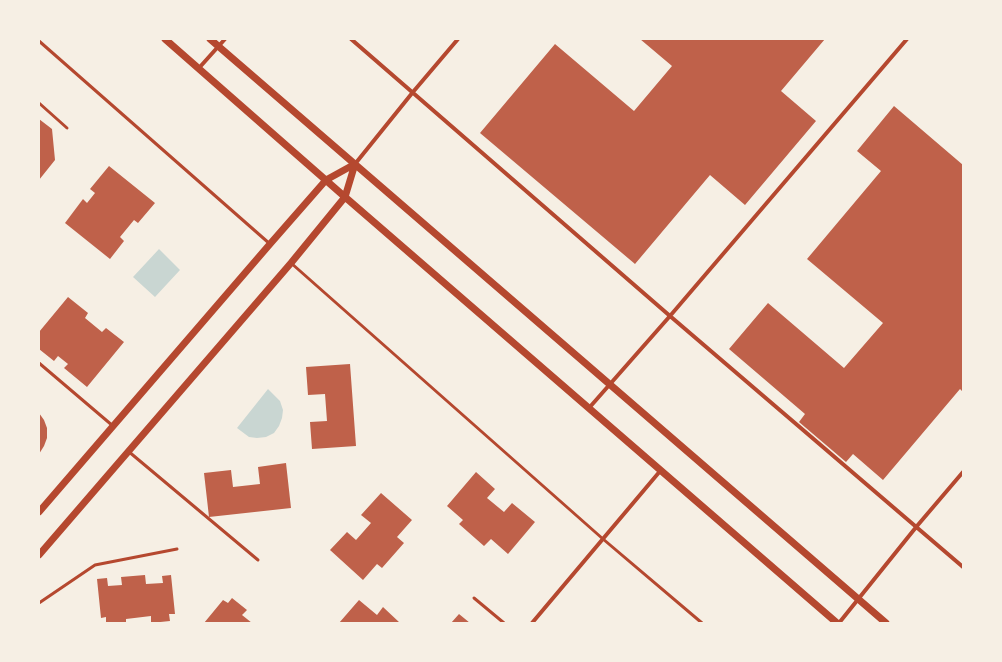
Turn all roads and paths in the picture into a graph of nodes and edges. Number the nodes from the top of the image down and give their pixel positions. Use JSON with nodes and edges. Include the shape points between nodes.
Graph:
{"nodes":[{"id":1,"x":165,"y":39,"type":"edge"},
{"id":2,"x":210,"y":39,"type":"edge"},
{"id":3,"x":224,"y":39,"type":"edge"},
{"id":4,"x":351,"y":39,"type":"edge"},
{"id":5,"x":458,"y":39,"type":"edge"},
{"id":6,"x":907,"y":39,"type":"edge"},
{"id":7,"x":39,"y":41,"type":"edge"},
{"id":8,"x":218,"y":46,"type":"junction"},
{"id":9,"x":199,"y":68,"type":"junction"},
{"id":10,"x":413,"y":92,"type":"junction"},
{"id":11,"x":39,"y":103,"type":"edge"},
{"id":12,"x":67,"y":128,"type":"dead end"},
{"id":13,"x":354,"y":164,"type":"junction"},
{"id":14,"x":326,"y":180,"type":"junction"},
{"id":15,"x":345,"y":197,"type":"junction"},
{"id":16,"x":270,"y":244,"type":"junction"},
{"id":17,"x":291,"y":263,"type":"junction"},
{"id":18,"x":670,"y":316,"type":"junction"},
{"id":19,"x":39,"y":363,"type":"edge"},
{"id":20,"x":609,"y":384,"type":"junction"},
{"id":21,"x":589,"y":408,"type":"junction"},
{"id":22,"x":113,"y":426,"type":"junction"},
{"id":23,"x":128,"y":451,"type":"junction"},
{"id":24,"x":661,"y":470,"type":"junction"},
{"id":25,"x":963,"y":472,"type":"edge"},
{"id":26,"x":39,"y":512,"type":"edge"},
{"id":27,"x":917,"y":526,"type":"junction"},
{"id":28,"x":603,"y":539,"type":"junction"},
{"id":29,"x":177,"y":549,"type":"dead end"},
{"id":30,"x":39,"y":555,"type":"edge"},
{"id":31,"x":258,"y":560,"type":"dead end"},
{"id":32,"x":963,"y":566,"type":"edge"},
{"id":33,"x":474,"y":598,"type":"dead end"},
{"id":34,"x":859,"y":600,"type":"junction"},
{"id":35,"x":39,"y":603,"type":"edge"},
{"id":36,"x":504,"y":623,"type":"edge"},
{"id":37,"x":532,"y":623,"type":"edge"},
{"id":38,"x":702,"y":623,"type":"edge"},
{"id":39,"x":838,"y":623,"type":"edge"},
{"id":40,"x":886,"y":623,"type":"edge"}],
"edges":[{"from":1,"to":9,"type":"street"},
{"from":2,"to":8,"type":"street"},
{"from":3,"to":8,"type":"street"},
{"from":4,"to":10,"type":"street"},
{"from":5,"to":10,"type":"street"},
{"from":6,"to":18,"type":"street"},
{"from":7,"to":16,"type":"lane"},
{"from":8,"to":9,"type":"street"},
{"from":8,"to":13,"type":"street"},
{"from":9,"to":14,"type":"street"},
{"from":10,"to":13,"type":"street"},
{"from":10,"to":18,"type":"street"},
{"from":11,"to":12,"type":"lane"},
{"from":13,"to":14,"type":"street"},
{"from":13,"to":15,"type":"street"},
{"from":13,"to":20,"type":"street"},
{"from":14,"to":15,"type":"street"},
{"from":14,"to":16,"type":"street"},
{"from":15,"to":17,"type":"street"},
{"from":15,"to":21,"type":"street"},
{"from":16,"to":22,"type":"street"},
{"from":17,"to":23,"type":"street"},
{"from":17,"to":28,"type":"lane"},
{"from":18,"to":20,"type":"street"},
{"from":18,"to":27,"type":"street"},
{"from":19,"to":22,"type":"lane"},
{"from":20,"to":21,"type":"street"},
{"from":20,"to":34,"type":"street"},
{"from":21,"to":24,"type":"street"},
{"from":22,"to":26,"type":"street"},
{"from":23,"to":30,"type":"street"},
{"from":23,"to":31,"type":"lane"},
{"from":24,"to":28,"type":"street"},
{"from":24,"to":39,"type":"street"},
{"from":25,"to":27,"type":"street"},
{"from":27,"to":32,"type":"street"},
{"from":27,"to":34,"type":"street"},
{"from":28,"to":37,"type":"street"},
{"from":28,"to":38,"type":"lane"},
{"from":29,"to":35,"type":"lane","via":[[95,564]]},
{"from":33,"to":36,"type":"lane"},
{"from":34,"to":39,"type":"street"},
{"from":34,"to":40,"type":"street"}]}
